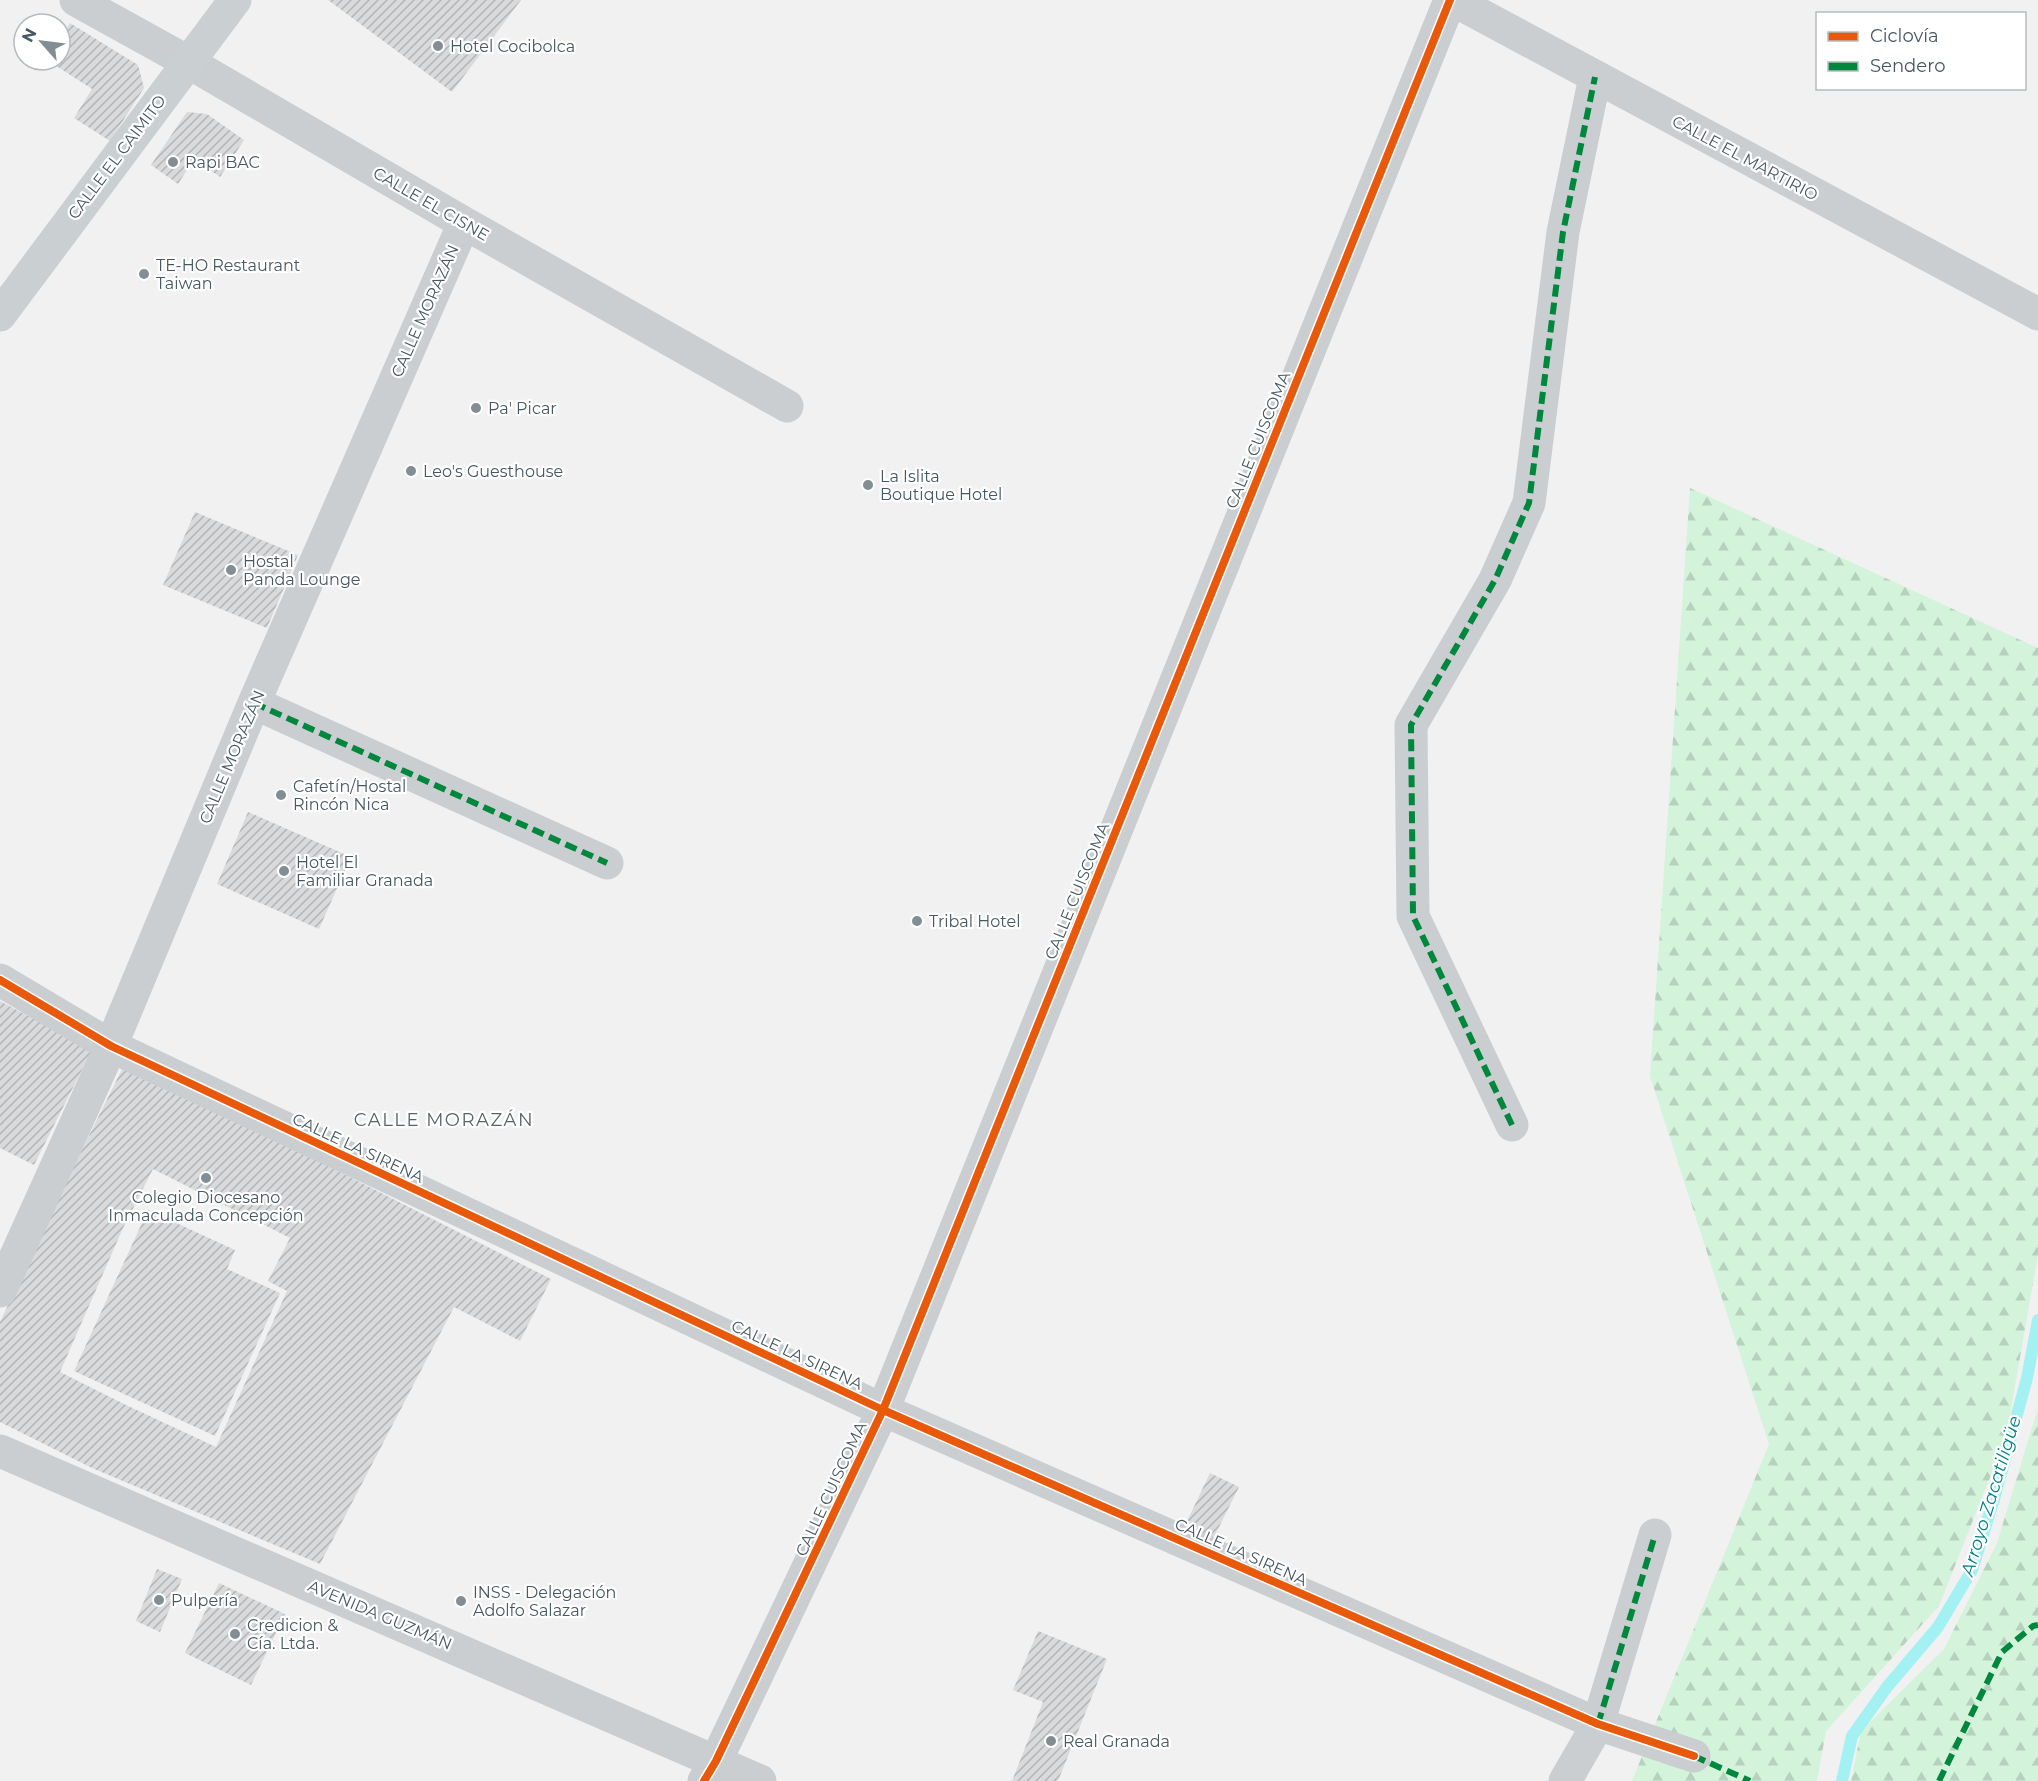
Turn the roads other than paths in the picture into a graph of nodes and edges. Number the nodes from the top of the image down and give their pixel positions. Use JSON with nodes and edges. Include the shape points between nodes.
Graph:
{"nodes":[{"id":1,"x":76,"y":0,"type":"edge"},
{"id":2,"x":234,"y":0,"type":"edge"},
{"id":3,"x":1452,"y":0,"type":"edge"},
{"id":4,"x":188,"y":62,"type":"junction"},
{"id":5,"x":1595,"y":78,"type":"junction"},
{"id":6,"x":464,"y":224,"type":"junction"},
{"id":7,"x":2038,"y":314,"type":"edge"},
{"id":8,"x":0,"y":315,"type":"edge"},
{"id":9,"x":787,"y":406,"type":"dead end"},
{"id":10,"x":254,"y":703,"type":"junction"},
{"id":11,"x":607,"y":863,"type":"dead end"},
{"id":12,"x":0,"y":980,"type":"edge"},
{"id":13,"x":111,"y":1046,"type":"junction"},
{"id":14,"x":1512,"y":1125,"type":"dead end"},
{"id":15,"x":0,"y":1291,"type":"edge"},
{"id":16,"x":883,"y":1410,"type":"junction"},
{"id":17,"x":0,"y":1451,"type":"edge"},
{"id":18,"x":1655,"y":1535,"type":"dead end"},
{"id":19,"x":1598,"y":1724,"type":"junction"},
{"id":20,"x":1694,"y":1756,"type":"dead end"},
{"id":21,"x":710,"y":1771,"type":"edge"},
{"id":22,"x":760,"y":1781,"type":"edge"},
{"id":23,"x":1565,"y":1781,"type":"edge"}],
"edges":[{"from":1,"to":4,"type":"street","name":"CALLE EL CISNE"},
{"from":2,"to":4,"type":"street","name":"CALLE EL CAIMITO"},
{"from":3,"to":5,"type":"street","name":"CALLE EL MARTIRIO"},
{"from":3,"to":16,"type":"street","name":"CALLE CUISCOMA"},
{"from":4,"to":6,"type":"street","name":"CALLE EL CISNE"},
{"from":4,"to":8,"type":"street","name":"CALLE EL CAIMITO"},
{"from":5,"to":7,"type":"street","name":"CALLE EL MARTIRIO"},
{"from":5,"to":14,"type":"street","via":[[1563,232],[1529,503],[1495,580],[1411,725],[1413,916]]},
{"from":6,"to":9,"type":"street","name":"CALLE EL CISNE"},
{"from":6,"to":10,"type":"street","name":"CALLE MORAZÁN"},
{"from":10,"to":11,"type":"street"},
{"from":10,"to":13,"type":"street","name":"CALLE MORAZÁN"},
{"from":12,"to":13,"type":"street","name":"CALLE LA SIRENA"},
{"from":13,"to":15,"type":"street","name":"CALLE MORAZÁN"},
{"from":13,"to":16,"type":"street","name":"CALLE LA SIRENA"},
{"from":16,"to":19,"type":"street","name":"CALLE LA SIRENA"},
{"from":16,"to":21,"type":"street","name":"CALLE CUISCOMA"},
{"from":17,"to":21,"type":"street","name":"AVENIDA GUZMÁN"},
{"from":18,"to":19,"type":"street"},
{"from":19,"to":20,"type":"street","name":"CALLE LA SIRENA"},
{"from":19,"to":23,"type":"street"},
{"from":21,"to":22,"type":"street","name":"AVENIDA GUZMÁN"}]}
